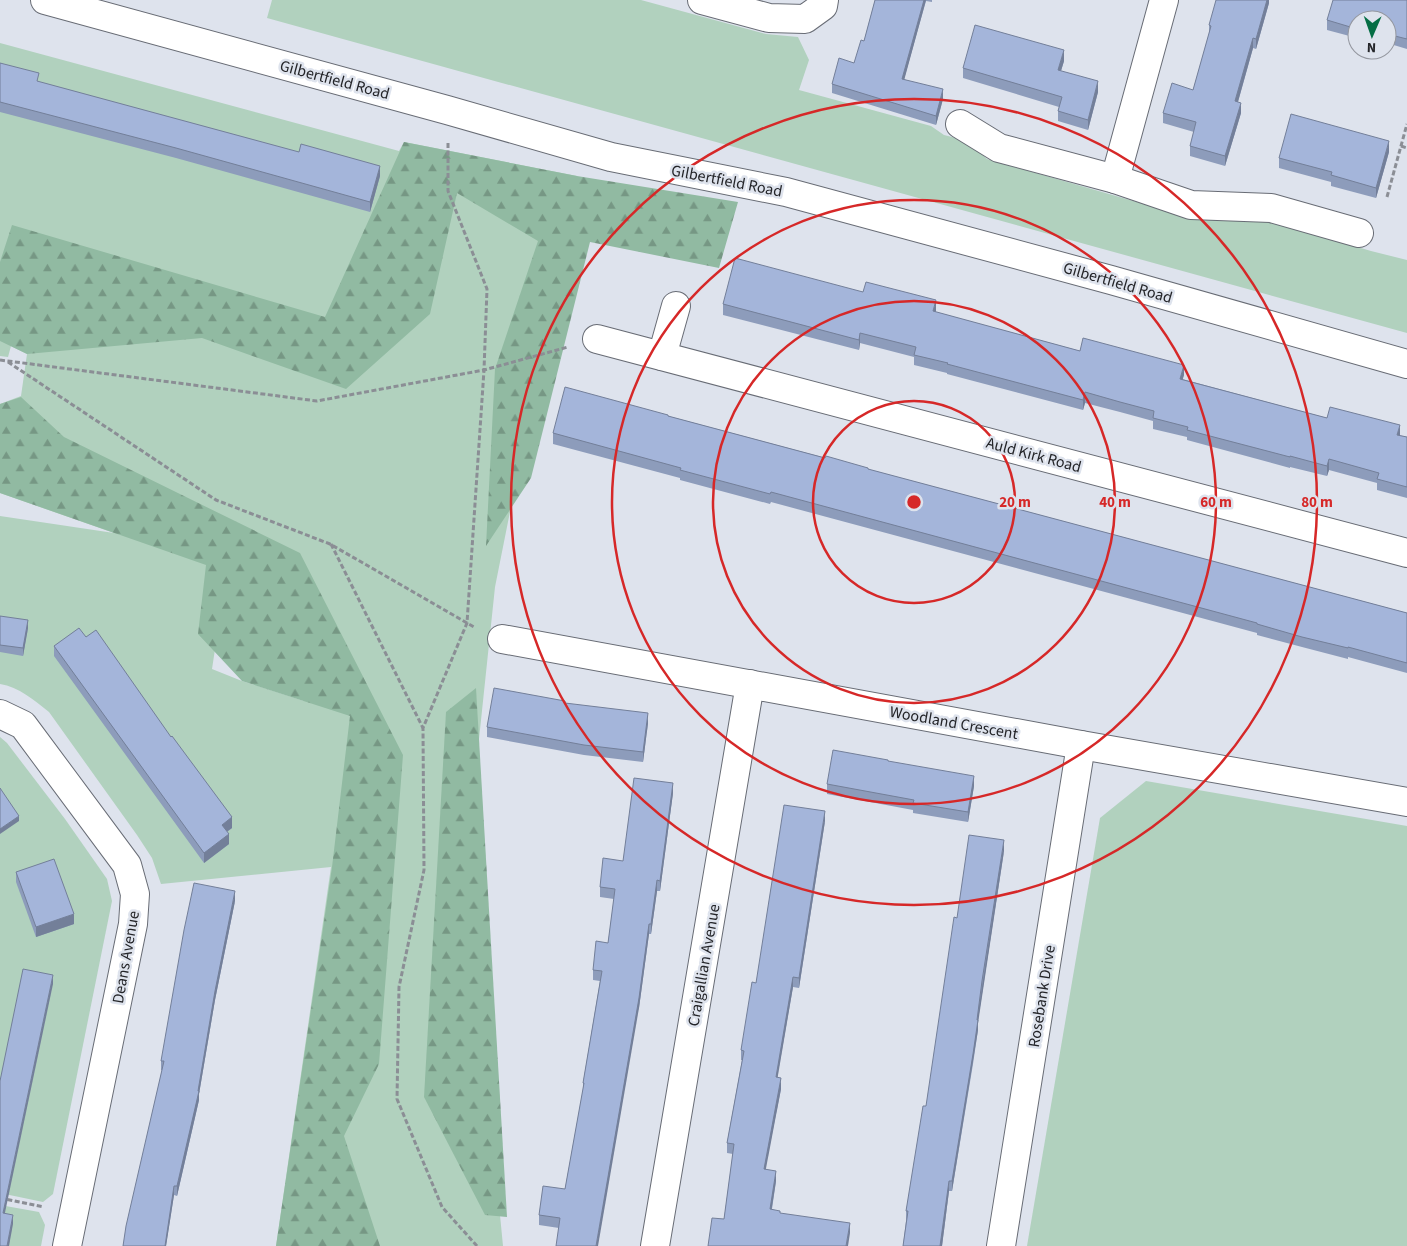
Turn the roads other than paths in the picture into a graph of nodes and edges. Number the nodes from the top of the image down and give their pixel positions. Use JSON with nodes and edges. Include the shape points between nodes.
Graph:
{"nodes":[{"id":1,"x":46,"y":0,"type":"edge"},
{"id":2,"x":702,"y":0,"type":"edge"},
{"id":3,"x":824,"y":0,"type":"edge"},
{"id":4,"x":1164,"y":0,"type":"edge"},
{"id":5,"x":960,"y":124,"type":"dead end"},
{"id":6,"x":1115,"y":178,"type":"junction"},
{"id":7,"x":1359,"y":233,"type":"dead end"},
{"id":8,"x":676,"y":306,"type":"dead end"},
{"id":9,"x":597,"y":339,"type":"road end"},
{"id":10,"x":662,"y":356,"type":"junction"},
{"id":11,"x":1407,"y":364,"type":"edge"},
{"id":12,"x":1407,"y":553,"type":"edge"},
{"id":13,"x":502,"y":639,"type":"road end"},
{"id":14,"x":750,"y":684,"type":"junction"},
{"id":15,"x":0,"y":714,"type":"edge"},
{"id":16,"x":1081,"y":745,"type":"junction"},
{"id":17,"x":1407,"y":802,"type":"edge"},
{"id":18,"x":67,"y":1246,"type":"edge"},
{"id":19,"x":655,"y":1246,"type":"edge"},
{"id":20,"x":1001,"y":1246,"type":"edge"}],
"edges":[{"from":1,"to":11,"type":"street","name":"Gilbertfield Road","via":[[612,157],[786,192]]},
{"from":2,"to":3,"type":"street","via":[[768,18],[805,19],[823,6]]},
{"from":4,"to":6,"type":"street"},
{"from":5,"to":6,"type":"street","via":[[998,148]]},
{"from":6,"to":7,"type":"street","via":[[1191,205],[1271,208]]},
{"from":8,"to":10,"type":"street"},
{"from":9,"to":10,"type":"street","name":"Auld Kirk Road"},
{"from":10,"to":12,"type":"street","name":"Auld Kirk Road"},
{"from":13,"to":14,"type":"street","name":"Woodland Crescent"},
{"from":14,"to":16,"type":"street","name":"Woodland Crescent"},
{"from":14,"to":19,"type":"street","name":"Craigallian Avenue"},
{"from":15,"to":18,"type":"street","name":"Deans Avenue","via":[[23,725],[127,865],[135,894],[133,924]]},
{"from":16,"to":17,"type":"street","name":"Woodland Crescent"},
{"from":16,"to":20,"type":"street","name":"Rosebank Drive"}]}
